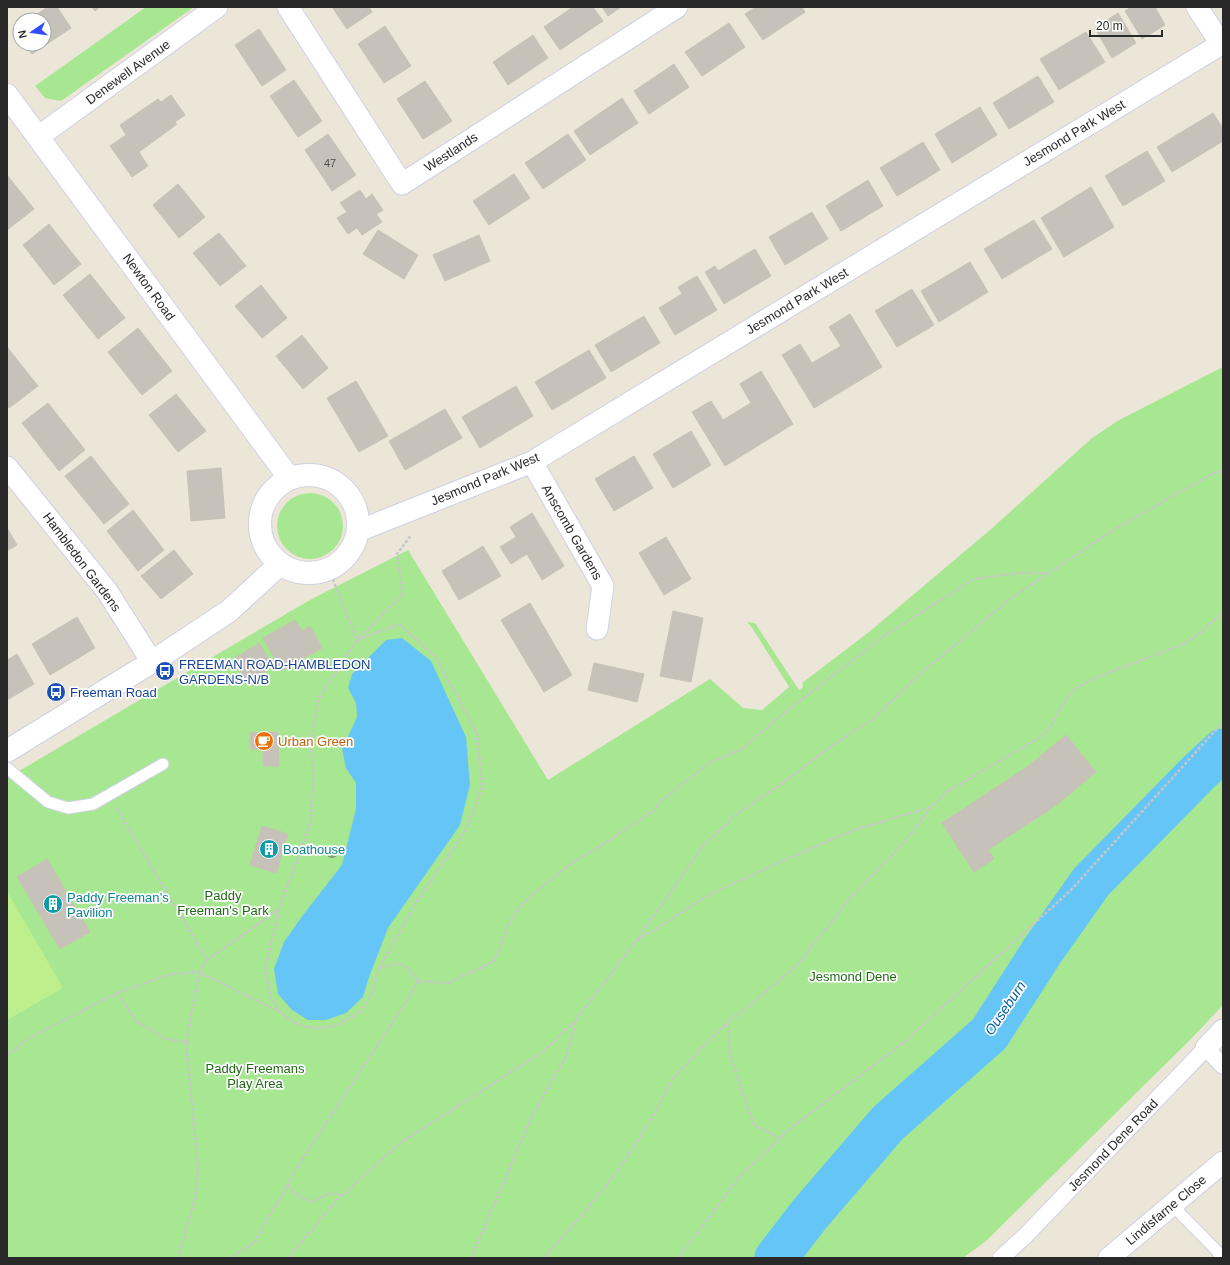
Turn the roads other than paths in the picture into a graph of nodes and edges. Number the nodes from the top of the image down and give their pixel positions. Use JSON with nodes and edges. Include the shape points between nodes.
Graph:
{"nodes":[{"id":1,"x":217,"y":7,"type":"edge"},
{"id":2,"x":288,"y":7,"type":"edge"},
{"id":3,"x":677,"y":7,"type":"edge"},
{"id":4,"x":1197,"y":7,"type":"edge"},
{"id":5,"x":1222,"y":44,"type":"edge"},
{"id":6,"x":10,"y":107,"type":"edge"},
{"id":7,"x":38,"y":137,"type":"junction"},
{"id":8,"x":532,"y":462,"type":"junction"},
{"id":9,"x":7,"y":467,"type":"edge"},
{"id":10,"x":290,"y":479,"type":"junction"},
{"id":11,"x":358,"y":531,"type":"junction"},
{"id":12,"x":280,"y":564,"type":"junction"},
{"id":13,"x":597,"y":629,"type":"dead end"},
{"id":14,"x":152,"y":662,"type":"junction"},
{"id":15,"x":7,"y":751,"type":"edge"},
{"id":16,"x":163,"y":764,"type":"dead end"},
{"id":17,"x":7,"y":768,"type":"edge"},
{"id":18,"x":1223,"y":1030,"type":"edge"},
{"id":19,"x":1206,"y":1048,"type":"junction"},
{"id":20,"x":1223,"y":1066,"type":"edge"},
{"id":21,"x":1223,"y":1162,"type":"edge"},
{"id":22,"x":1172,"y":1205,"type":"junction"},
{"id":23,"x":1001,"y":1258,"type":"edge"},
{"id":24,"x":1109,"y":1258,"type":"edge"},
{"id":25,"x":1221,"y":1258,"type":"edge"}],
"edges":[{"from":1,"to":7,"type":"street","name":"Denewell Avenue"},
{"from":2,"to":3,"type":"street","name":"Westlands","via":[[402,184]]},
{"from":4,"to":5,"type":"street"},
{"from":5,"to":8,"type":"street","name":"Jesmond Park West"},
{"from":6,"to":7,"type":"street","name":"Newton Road"},
{"from":7,"to":10,"type":"street","name":"Newton Road"},
{"from":8,"to":11,"type":"street","name":"Jesmond Park West"},
{"from":8,"to":13,"type":"street","name":"Anscomb Gardens","via":[[603,586]]},
{"from":9,"to":14,"type":"street","name":"Hambledon Gardens","via":[[107,591]]},
{"from":10,"to":11,"type":"street","via":[[319,476],[333,481],[353,502],[358,516]]},
{"from":10,"to":12,"type":"street","via":[[268,498],[262,511],[260,526],[263,541],[270,554]]},
{"from":11,"to":12,"type":"street","via":[[352,547],[342,561],[328,570],[312,574],[295,572]]},
{"from":12,"to":14,"type":"street","via":[[229,611]]},
{"from":14,"to":15,"type":"street"},
{"from":16,"to":17,"type":"lane","via":[[93,804],[68,808],[48,802]]},
{"from":18,"to":19,"type":"street","name":"Jesmond Dene Road"},
{"from":19,"to":20,"type":"street"},
{"from":19,"to":23,"type":"street","name":"Jesmond Dene Road"},
{"from":21,"to":22,"type":"street","name":"Lindisfarne Close"},
{"from":22,"to":24,"type":"street","name":"Lindisfarne Close"},
{"from":22,"to":25,"type":"lane"}]}
